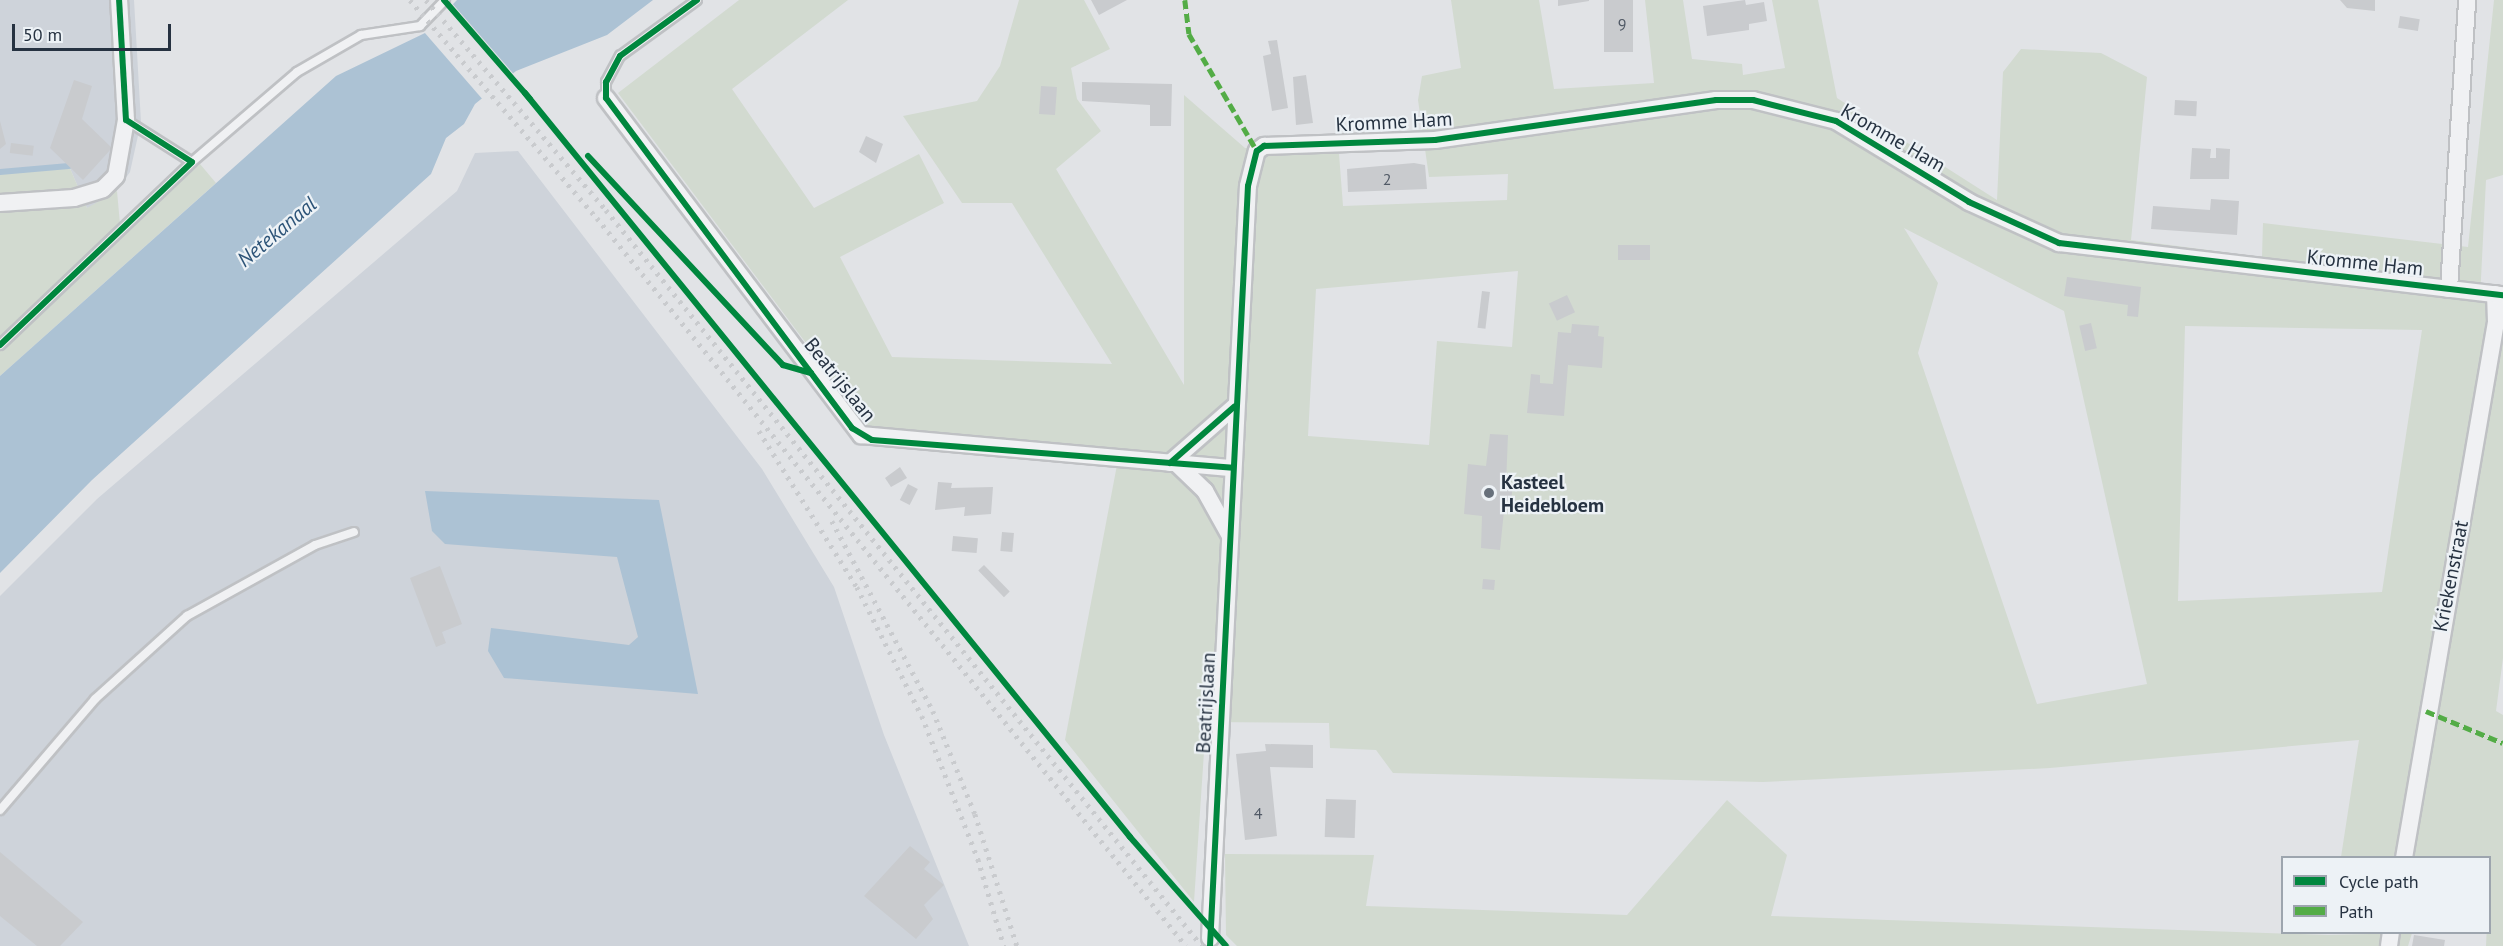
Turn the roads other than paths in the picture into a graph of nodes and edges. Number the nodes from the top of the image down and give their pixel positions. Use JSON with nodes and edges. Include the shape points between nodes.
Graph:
{"nodes":[{"id":1,"x":119,"y":0,"type":"edge"},
{"id":2,"x":444,"y":0,"type":"edge"},
{"id":3,"x":697,"y":0,"type":"edge"},
{"id":4,"x":2467,"y":0,"type":"edge"},
{"id":5,"x":606,"y":98,"type":"joint"},
{"id":6,"x":126,"y":120,"type":"junction"},
{"id":7,"x":1257,"y":151,"type":"joint"},
{"id":8,"x":192,"y":162,"type":"junction"},
{"id":9,"x":0,"y":203,"type":"edge"},
{"id":10,"x":2449,"y":289,"type":"junction"},
{"id":11,"x":2499,"y":294,"type":"edge"},
{"id":12,"x":0,"y":345,"type":"edge"},
{"id":13,"x":1235,"y":405,"type":"junction"},
{"id":14,"x":1173,"y":464,"type":"junction"},
{"id":15,"x":1233,"y":468,"type":"junction"},
{"id":16,"x":354,"y":532,"type":"dead end"},
{"id":17,"x":1230,"y":536,"type":"junction"},
{"id":18,"x":0,"y":810,"type":"edge"},
{"id":19,"x":2404,"y":856,"type":"edge"},
{"id":20,"x":1210,"y":939,"type":"dead end"}],
"edges":[{"from":1,"to":6,"type":"street"},
{"from":2,"to":8,"type":"lane","via":[[420,26],[361,35],[331,50]]},
{"from":3,"to":5,"type":"lane","via":[[620,56],[606,82]]},
{"from":4,"to":10,"type":"street","name":"Kromme Ham"},
{"from":5,"to":14,"type":"street","name":"Beatrijslaan","via":[[861,435],[872,441]]},
{"from":6,"to":8,"type":"lane"},
{"from":6,"to":9,"type":"street","via":[[120,167],[103,189],[74,198]]},
{"from":7,"to":10,"type":"street","name":"Kromme Ham","via":[[1286,142],[1436,140],[1716,100],[1753,100],[1836,121],[1969,202],[2059,243]]},
{"from":7,"to":13,"type":"street","name":"Beatrijslaan","via":[[1248,186]]},
{"from":8,"to":12,"type":"lane"},
{"from":10,"to":11,"type":"street","name":"Kromme Ham"},
{"from":11,"to":19,"type":"street","name":"Kriekenstraat"},
{"from":13,"to":14,"type":"street"},
{"from":13,"to":15,"type":"street","name":"Beatrijslaan"},
{"from":14,"to":15,"type":"street","name":"Beatrijslaan"},
{"from":14,"to":17,"type":"street","via":[[1205,491]]},
{"from":15,"to":17,"type":"street","name":"Beatrijslaan"},
{"from":16,"to":18,"type":"lane","via":[[315,545],[188,616],[95,699]]},
{"from":17,"to":20,"type":"street","name":"Beatrijslaan"}]}
